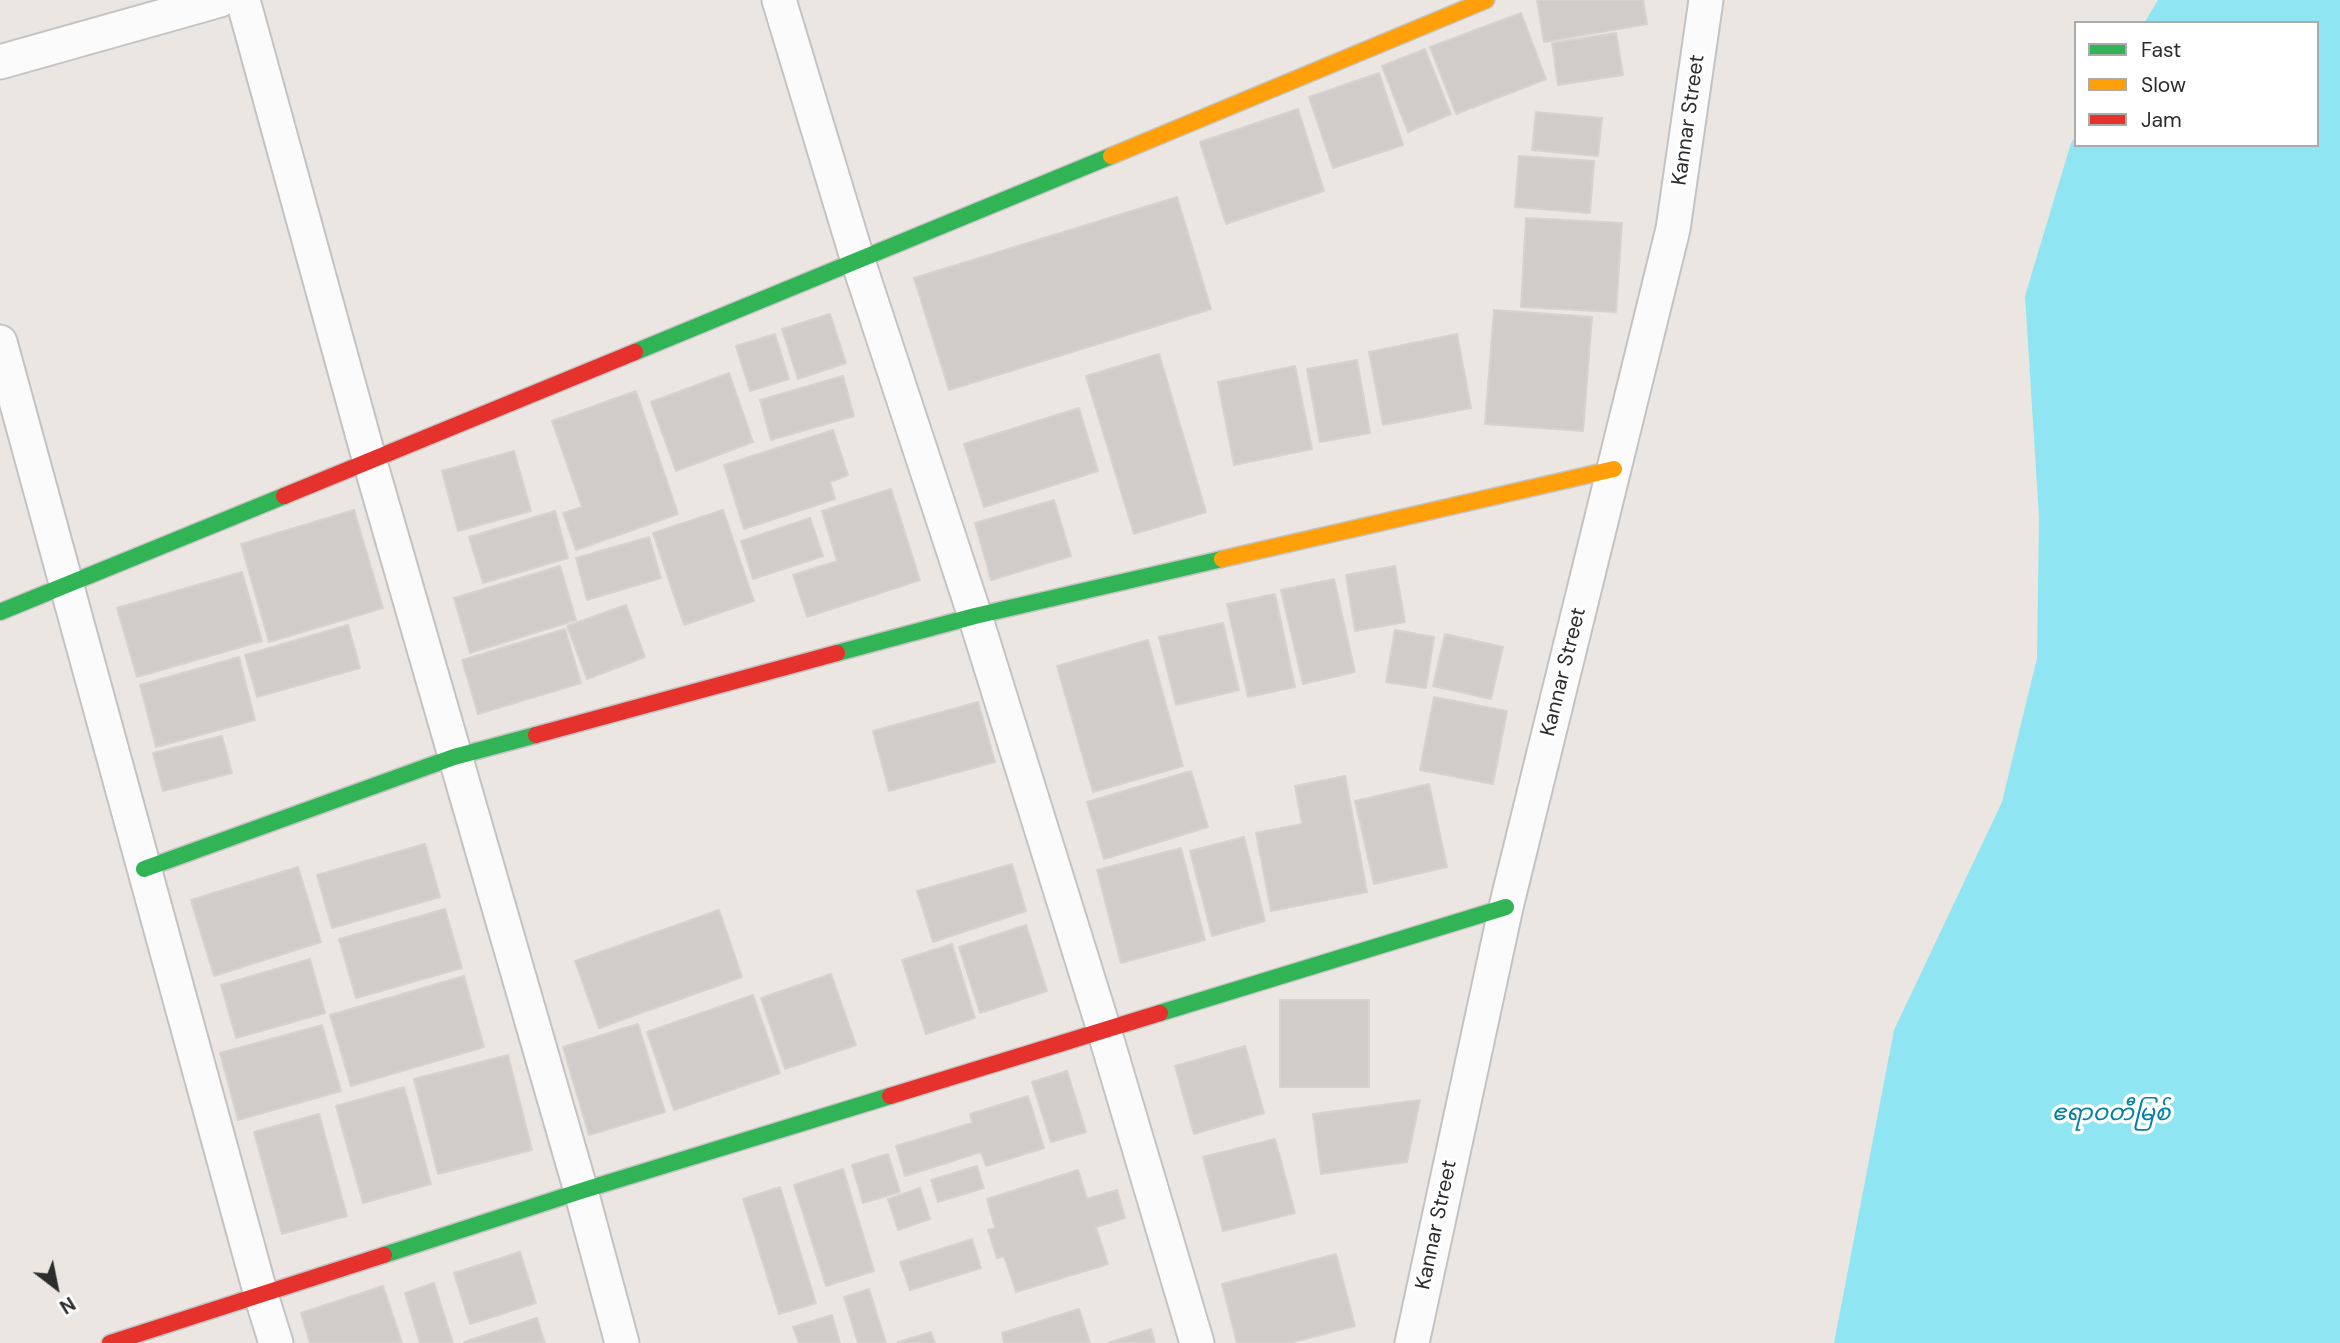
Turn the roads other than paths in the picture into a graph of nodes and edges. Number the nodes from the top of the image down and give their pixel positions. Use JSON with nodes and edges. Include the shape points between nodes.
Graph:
{"nodes":[{"id":1,"x":220,"y":0,"type":"edge"},
{"id":2,"x":243,"y":0,"type":"edge"},
{"id":3,"x":779,"y":0,"type":"edge"},
{"id":4,"x":1486,"y":0,"type":"edge"},
{"id":5,"x":1706,"y":0,"type":"edge"},
{"id":6,"x":0,"y":62,"type":"edge"},
{"id":7,"x":858,"y":261,"type":"junction"},
{"id":8,"x":0,"y":342,"type":"edge"},
{"id":9,"x":370,"y":461,"type":"junction"},
{"id":10,"x":1614,"y":469,"type":"junction"},
{"id":11,"x":68,"y":584,"type":"junction"},
{"id":12,"x":0,"y":612,"type":"edge"},
{"id":13,"x":975,"y":615,"type":"junction"},
{"id":14,"x":454,"y":757,"type":"junction"},
{"id":15,"x":144,"y":869,"type":"junction"},
{"id":16,"x":1506,"y":906,"type":"junction"},
{"id":17,"x":1104,"y":1030,"type":"junction"},
{"id":18,"x":581,"y":1191,"type":"junction"},
{"id":19,"x":261,"y":1295,"type":"junction"},
{"id":20,"x":110,"y":1343,"type":"edge"},
{"id":21,"x":276,"y":1343,"type":"edge"},
{"id":22,"x":622,"y":1343,"type":"edge"},
{"id":23,"x":1196,"y":1343,"type":"edge"},
{"id":24,"x":1412,"y":1343,"type":"edge"}],
"edges":[{"from":1,"to":6,"type":"street"},
{"from":2,"to":9,"type":"street"},
{"from":3,"to":7,"type":"street"},
{"from":4,"to":7,"type":"street"},
{"from":5,"to":10,"type":"street","name":"Kannar Street","via":[[1673,229]]},
{"from":7,"to":9,"type":"street"},
{"from":7,"to":13,"type":"street"},
{"from":8,"to":11,"type":"street"},
{"from":9,"to":11,"type":"street"},
{"from":9,"to":14,"type":"street"},
{"from":10,"to":13,"type":"street"},
{"from":10,"to":16,"type":"street","name":"Kannar Street"},
{"from":11,"to":12,"type":"street"},
{"from":11,"to":15,"type":"street"},
{"from":13,"to":14,"type":"street"},
{"from":13,"to":17,"type":"street"},
{"from":14,"to":15,"type":"street"},
{"from":14,"to":18,"type":"street"},
{"from":15,"to":19,"type":"street"},
{"from":16,"to":17,"type":"street"},
{"from":16,"to":24,"type":"street","name":"Kannar Street"},
{"from":17,"to":18,"type":"street"},
{"from":17,"to":23,"type":"street"},
{"from":18,"to":19,"type":"street"},
{"from":18,"to":22,"type":"street"},
{"from":19,"to":20,"type":"street"},
{"from":19,"to":21,"type":"street"}]}
